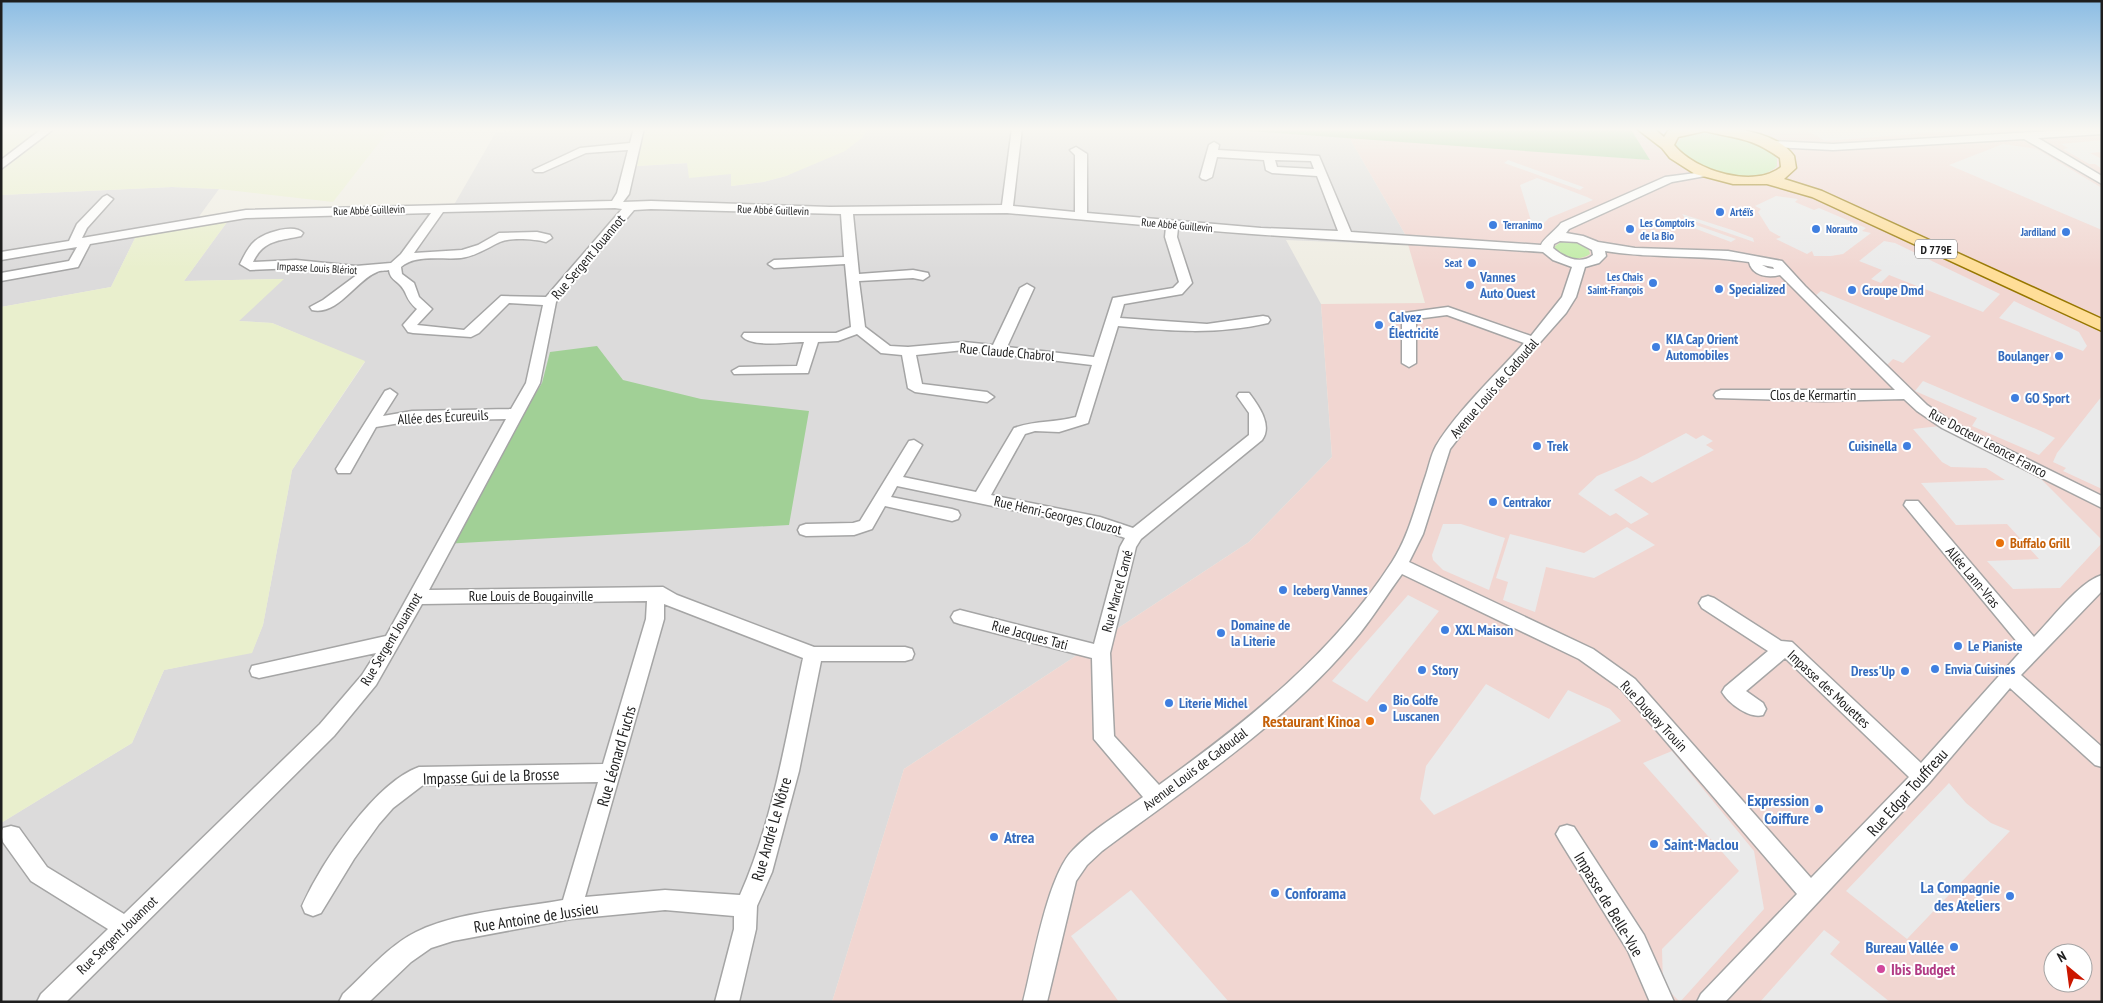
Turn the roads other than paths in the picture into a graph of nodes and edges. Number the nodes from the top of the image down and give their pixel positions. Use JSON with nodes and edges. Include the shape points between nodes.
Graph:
{"nodes":[{"id":1,"x":628,"y":175,"type":"edge"},
{"id":2,"x":1011,"y":175,"type":"edge"},
{"id":3,"x":1081,"y":175,"type":"edge"},
{"id":4,"x":1322,"y":175,"type":"edge"},
{"id":5,"x":1672,"y":175,"type":"edge"},
{"id":6,"x":1696,"y":175,"type":"edge"},
{"id":7,"x":1715,"y":175,"type":"edge"},
{"id":8,"x":1779,"y":175,"type":"edge"},
{"id":9,"x":1806,"y":175,"type":"edge"},
{"id":10,"x":1669,"y":179,"type":"junction"},
{"id":11,"x":1768,"y":179,"type":"junction"},
{"id":12,"x":107,"y":199,"type":"dead end"},
{"id":13,"x":623,"y":206,"type":"junction"},
{"id":14,"x":440,"y":208,"type":"junction"},
{"id":15,"x":1007,"y":210,"type":"junction"},
{"id":16,"x":848,"y":211,"type":"junction"},
{"id":17,"x":1081,"y":216,"type":"junction"},
{"id":18,"x":1577,"y":220,"type":"junction"},
{"id":19,"x":1172,"y":225,"type":"junction"},
{"id":20,"x":297,"y":233,"type":"dead end"},
{"id":21,"x":1346,"y":235,"type":"junction"},
{"id":22,"x":1557,"y":237,"type":"junction"},
{"id":23,"x":546,"y":238,"type":"dead end"},
{"id":24,"x":1579,"y":238,"type":"junction"},
{"id":25,"x":80,"y":242,"type":"junction"},
{"id":26,"x":1547,"y":248,"type":"junction"},
{"id":27,"x":1596,"y":250,"type":"junction"},
{"id":28,"x":1,"y":256,"type":"edge"},
{"id":29,"x":851,"y":260,"type":"junction"},
{"id":30,"x":1563,"y":260,"type":"junction"},
{"id":31,"x":400,"y":262,"type":"junction"},
{"id":32,"x":1579,"y":263,"type":"junction"},
{"id":33,"x":774,"y":264,"type":"dead end"},
{"id":34,"x":1762,"y":267,"type":"junction"},
{"id":35,"x":371,"y":270,"type":"junction"},
{"id":36,"x":1781,"y":270,"type":"joint"},
{"id":37,"x":923,"y":276,"type":"dead end"},
{"id":38,"x":1,"y":277,"type":"edge"},
{"id":39,"x":853,"y":278,"type":"junction"},
{"id":40,"x":1572,"y":282,"type":"junction"},
{"id":41,"x":1028,"y":288,"type":"dead end"},
{"id":42,"x":1800,"y":289,"type":"junction"},
{"id":43,"x":550,"y":301,"type":"junction"},
{"id":44,"x":318,"y":307,"type":"dead end"},
{"id":45,"x":2102,"y":317,"type":"edge"},
{"id":46,"x":1264,"y":320,"type":"dead end"},
{"id":47,"x":1113,"y":321,"type":"junction"},
{"id":48,"x":2102,"y":326,"type":"edge"},
{"id":49,"x":858,"y":329,"type":"junction"},
{"id":50,"x":749,"y":336,"type":"dead end"},
{"id":51,"x":812,"y":338,"type":"junction"},
{"id":52,"x":1535,"y":342,"type":"junction"},
{"id":53,"x":999,"y":348,"type":"junction"},
{"id":54,"x":908,"y":351,"type":"junction"},
{"id":55,"x":1100,"y":362,"type":"junction"},
{"id":56,"x":1409,"y":363,"type":"dead end"},
{"id":57,"x":739,"y":371,"type":"dead end"},
{"id":58,"x":390,"y":394,"type":"dead end"},
{"id":59,"x":1906,"y":394,"type":"junction"},
{"id":60,"x":1721,"y":395,"type":"dead end"},
{"id":61,"x":1244,"y":396,"type":"dead end"},
{"id":62,"x":987,"y":397,"type":"dead end"},
{"id":63,"x":515,"y":414,"type":"junction"},
{"id":64,"x":371,"y":423,"type":"junction"},
{"id":65,"x":914,"y":445,"type":"dead end"},
{"id":66,"x":344,"y":469,"type":"dead end"},
{"id":67,"x":893,"y":480,"type":"junction"},
{"id":68,"x":981,"y":498,"type":"junction"},
{"id":69,"x":881,"y":500,"type":"junction"},
{"id":70,"x":2101,"y":503,"type":"edge"},
{"id":71,"x":1912,"y":504,"type":"dead end"},
{"id":72,"x":952,"y":515,"type":"dead end"},
{"id":73,"x":806,"y":530,"type":"dead end"},
{"id":74,"x":1134,"y":535,"type":"junction"},
{"id":75,"x":1399,"y":565,"type":"junction"},
{"id":76,"x":2102,"y":582,"type":"edge"},
{"id":77,"x":418,"y":597,"type":"junction"},
{"id":78,"x":656,"y":599,"type":"junction"},
{"id":79,"x":1708,"y":603,"type":"dead end"},
{"id":80,"x":960,"y":616,"type":"dead end"},
{"id":81,"x":392,"y":642,"type":"junction"},
{"id":82,"x":1782,"y":650,"type":"junction"},
{"id":83,"x":2034,"y":650,"type":"junction"},
{"id":84,"x":1101,"y":653,"type":"junction"},
{"id":85,"x":813,"y":654,"type":"junction"},
{"id":86,"x":905,"y":654,"type":"dead end"},
{"id":87,"x":259,"y":671,"type":"dead end"},
{"id":88,"x":2009,"y":676,"type":"junction"},
{"id":89,"x":1756,"y":709,"type":"dead end"},
{"id":90,"x":2102,"y":759,"type":"edge"},
{"id":91,"x":611,"y":773,"type":"junction"},
{"id":92,"x":1922,"y":777,"type":"junction"},
{"id":93,"x":1157,"y":798,"type":"junction"},
{"id":94,"x":1567,"y":834,"type":"dead end"},
{"id":95,"x":11,"y":835,"type":"dead end"},
{"id":96,"x":1812,"y":895,"type":"junction"},
{"id":97,"x":313,"y":906,"type":"dead end"},
{"id":98,"x":746,"y":906,"type":"junction"},
{"id":99,"x":571,"y":909,"type":"junction"},
{"id":100,"x":125,"y":927,"type":"junction"},
{"id":101,"x":49,"y":1002,"type":"edge"},
{"id":102,"x":351,"y":1002,"type":"edge"},
{"id":103,"x":727,"y":1002,"type":"edge"},
{"id":104,"x":1035,"y":1002,"type":"edge"},
{"id":105,"x":1662,"y":1002,"type":"edge"},
{"id":106,"x":1710,"y":1002,"type":"edge"}],
"edges":[{"from":1,"to":13,"type":"street"},
{"from":2,"to":15,"type":"street"},
{"from":3,"to":17,"type":"street"},
{"from":4,"to":21,"type":"street"},
{"from":5,"to":10,"type":"street"},
{"from":6,"to":10,"type":"street"},
{"from":7,"to":11,"type":"main road"},
{"from":8,"to":11,"type":"main road"},
{"from":9,"to":45,"type":"main road","number":"D 779E","via":[[1827,190]]},
{"from":10,"to":18,"type":"street"},
{"from":11,"to":48,"type":"main road","number":"D 779E","via":[[1817,194]]},
{"from":12,"to":25,"type":"street","via":[[81,228]]},
{"from":13,"to":14,"type":"street","name":"Rue Abbé Guillevin"},
{"from":13,"to":16,"type":"street","name":"Rue Abbé Guillevin"},
{"from":13,"to":43,"type":"street","name":"Rue Sergent Jouannot"},
{"from":14,"to":25,"type":"street","name":"Rue Abbé Guillevin","via":[[246,214]]},
{"from":14,"to":31,"type":"street"},
{"from":15,"to":16,"type":"street","name":"Rue Abbé Guillevin"},
{"from":15,"to":17,"type":"street","name":"Rue Abbé Guillevin"},
{"from":16,"to":29,"type":"street"},
{"from":17,"to":19,"type":"street","name":"Rue Abbé Guillevin"},
{"from":18,"to":22,"type":"street","via":[[1565,226]]},
{"from":18,"to":24,"type":"street"},
{"from":19,"to":21,"type":"street","name":"Rue Abbé Guillevin"},
{"from":19,"to":47,"type":"street","name":"Rue Henri-Georges Clouzot","via":[[1171,236],[1186,283],[1177,291],[1118,301]]},
{"from":20,"to":35,"type":"street","name":"Impasse Louis Blériot","via":[[264,238],[246,264]]},
{"from":21,"to":26,"type":"street","name":"Rue Abbé Guillevin"},
{"from":22,"to":24,"type":"street"},
{"from":22,"to":26,"type":"street","via":[[1548,242]]},
{"from":23,"to":31,"type":"street","name":"Impasse Louis Blériot","via":[[499,237],[482,248],[463,254]]},
{"from":24,"to":27,"type":"street"},
{"from":25,"to":28,"type":"street","name":"Rue Abbé Guillevin"},
{"from":25,"to":38,"type":"street","via":[[74,264]]},
{"from":26,"to":30,"type":"street"},
{"from":27,"to":32,"type":"street","via":[[1593,261]]},
{"from":27,"to":34,"type":"street","via":[[1715,256]]},
{"from":29,"to":33,"type":"street"},
{"from":29,"to":39,"type":"street"},
{"from":30,"to":32,"type":"street"},
{"from":30,"to":40,"type":"street"},
{"from":31,"to":35,"type":"street","name":"Impasse Louis Blériot"},
{"from":31,"to":43,"type":"street","via":[[396,276],[410,286],[413,299],[425,309],[410,325],[413,329],[466,334],[506,299]]},
{"from":32,"to":40,"type":"street","name":"Avenue Louis de Cadoudal","via":[[1578,274]]},
{"from":34,"to":36,"type":"street"},
{"from":34,"to":42,"type":"street","name":"Rue Docteur Leonce Franco"},
{"from":35,"to":44,"type":"street"},
{"from":36,"to":42,"type":"street","name":"Rue Docteur Leonce Franco"},
{"from":37,"to":39,"type":"street"},
{"from":39,"to":49,"type":"street"},
{"from":40,"to":52,"type":"street","name":"Avenue Louis de Cadoudal","via":[[1567,300]]},
{"from":41,"to":53,"type":"street"},
{"from":42,"to":59,"type":"street","name":"Rue Docteur Leonce Franco"},
{"from":43,"to":63,"type":"street","name":"Rue Sergent Jouannot","via":[[533,383]]},
{"from":46,"to":47,"type":"street","via":[[1182,328]]},
{"from":47,"to":55,"type":"street","name":"Rue Henri-Georges Clouzot"},
{"from":49,"to":51,"type":"street","via":[[838,337]]},
{"from":49,"to":54,"type":"street","name":"Rue Claude Chabrol","via":[[886,350]]},
{"from":50,"to":51,"type":"street","via":[[754,339]]},
{"from":51,"to":57,"type":"street","via":[[803,370]]},
{"from":52,"to":56,"type":"street","via":[[1448,311],[1409,316]]},
{"from":52,"to":75,"type":"street","name":"Avenue Louis de Cadoudal","via":[[1443,448],[1415,534]]},
{"from":53,"to":54,"type":"street","name":"Rue Claude Chabrol","via":[[964,346]]},
{"from":53,"to":55,"type":"street","name":"Rue Claude Chabrol"},
{"from":54,"to":62,"type":"street","via":[[915,388]]},
{"from":55,"to":68,"type":"street","name":"Rue Henri-Georges Clouzot","via":[[1083,420],[1059,427],[1034,426],[1019,431]]},
{"from":58,"to":64,"type":"street","name":"Allée des Écureuils"},
{"from":59,"to":60,"type":"street","name":"Clos de Kermartin"},
{"from":59,"to":70,"type":"street","name":"Rue Docteur Leonce Franco","via":[[1947,425]]},
{"from":61,"to":74,"type":"street","name":"Rue Marcel Carné","via":[[1256,413],[1257,437]]},
{"from":63,"to":64,"type":"street","name":"Allée des Écureuils","via":[[412,416]]},
{"from":63,"to":77,"type":"street","name":"Rue Sergent Jouannot","via":[[434,561]]},
{"from":64,"to":66,"type":"street","name":"Allée des Écureuils"},
{"from":65,"to":67,"type":"street"},
{"from":67,"to":68,"type":"street","name":"Rue Henri-Georges Clouzot"},
{"from":67,"to":69,"type":"street"},
{"from":68,"to":74,"type":"street","name":"Rue Henri-Georges Clouzot","via":[[1100,523]]},
{"from":69,"to":72,"type":"street"},
{"from":69,"to":73,"type":"street","via":[[866,525],[854,529]]},
{"from":71,"to":83,"type":"street","name":"Allée Lann-Vras"},
{"from":74,"to":84,"type":"street","name":"Rue Marcel Carné","via":[[1128,547]]},
{"from":75,"to":93,"type":"street","name":"Avenue Louis de Cadoudal","via":[[1354,628],[1318,667],[1238,739]]},
{"from":75,"to":96,"type":"street","name":"Rue Duguay Trouin","via":[[1586,654],[1628,684]]},
{"from":76,"to":83,"type":"street","name":"Rue Edgar Touffreau","via":[[2086,594]]},
{"from":77,"to":78,"type":"street","name":"Rue Louis de Bougainville"},
{"from":77,"to":81,"type":"street","name":"Rue Sergent Jouannot"},
{"from":78,"to":85,"type":"street","name":"Rue Louis de Bougainville"},
{"from":78,"to":91,"type":"street","name":"Rue Léonard Fuchs","via":[[655,618]]},
{"from":79,"to":82,"type":"street"},
{"from":80,"to":84,"type":"street","name":"Rue Jacques Tati"},
{"from":81,"to":87,"type":"street"},
{"from":81,"to":100,"type":"street","name":"Rue Sergent Jouannot","via":[[369,680],[327,730]]},
{"from":82,"to":89,"type":"street","name":"Impasse des Mouettes","via":[[1732,692]]},
{"from":82,"to":92,"type":"street","name":"Impasse des Mouettes","via":[[1785,647]]},
{"from":83,"to":88,"type":"street","name":"Rue Edgar Touffreau"},
{"from":84,"to":93,"type":"street","name":"Rue Marcel Carné","via":[[1104,739]]},
{"from":85,"to":86,"type":"street"},
{"from":85,"to":98,"type":"street","name":"Rue André Le Nôtre","via":[[788,771],[761,872]]},
{"from":88,"to":90,"type":"street"},
{"from":88,"to":92,"type":"street","name":"Rue Edgar Touffreau"},
{"from":91,"to":97,"type":"street","name":"Impasse Gui de la Brosse","via":[[419,776],[405,785],[354,838]]},
{"from":91,"to":99,"type":"street","name":"Rue Léonard Fuchs"},
{"from":92,"to":96,"type":"street","name":"Rue Edgar Touffreau"},
{"from":93,"to":104,"type":"street","name":"Avenue Louis de Cadoudal","via":[[1094,844],[1066,877]]},
{"from":94,"to":105,"type":"street","name":"Impasse de Belle-Vue","via":[[1636,943]]},
{"from":95,"to":100,"type":"street","via":[[39,874]]},
{"from":96,"to":106,"type":"street","name":"Rue Edgar Touffreau"},
{"from":98,"to":99,"type":"street","name":"Rue Antoine de Jussieu","via":[[665,900]]},
{"from":98,"to":103,"type":"street","name":"Rue André Le Nôtre","via":[[745,929]]},
{"from":99,"to":102,"type":"street","name":"Rue Antoine de Jussieu","via":[[453,930],[424,940],[403,954]]},
{"from":100,"to":101,"type":"street","name":"Rue Sergent Jouannot"}]}
